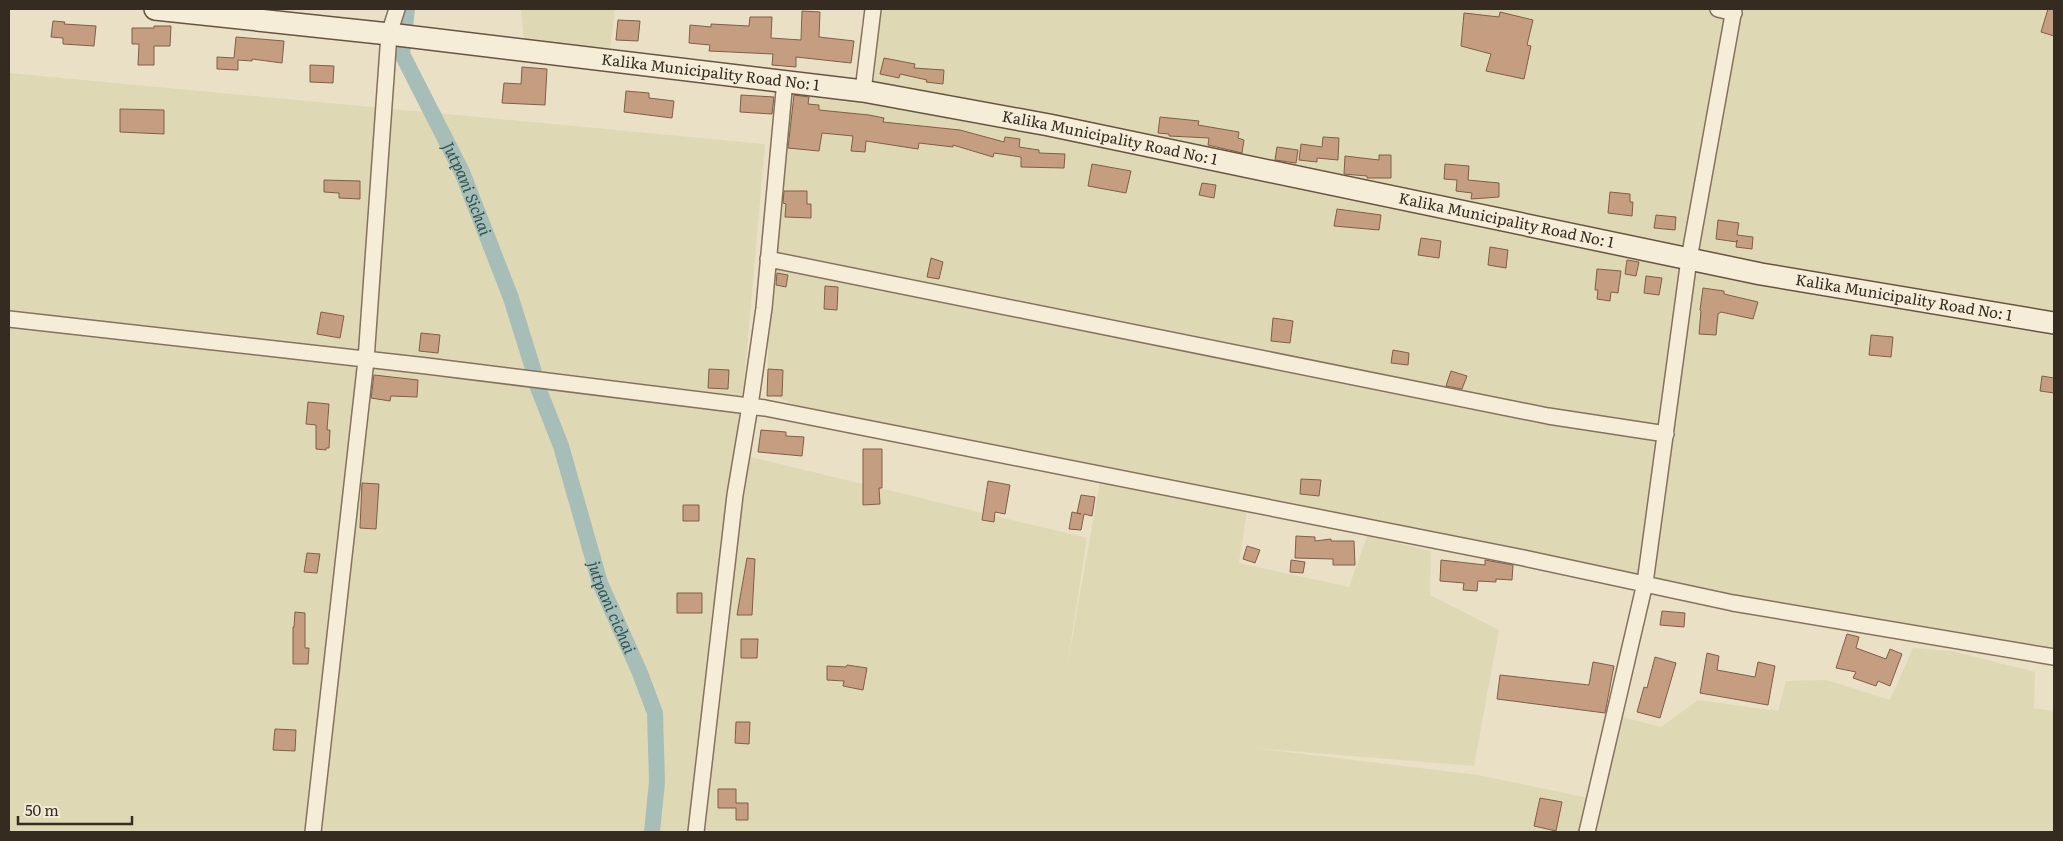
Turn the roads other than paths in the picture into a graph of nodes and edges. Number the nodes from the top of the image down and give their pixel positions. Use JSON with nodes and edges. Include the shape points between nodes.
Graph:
{"nodes":[{"id":1,"x":155,"y":9,"type":"edge"},
{"id":2,"x":397,"y":9,"type":"edge"},
{"id":3,"x":873,"y":9,"type":"edge"},
{"id":4,"x":1718,"y":9,"type":"edge"},
{"id":5,"x":1734,"y":11,"type":"edge"},
{"id":6,"x":389,"y":34,"type":"junction"},
{"id":7,"x":785,"y":80,"type":"junction"},
{"id":8,"x":863,"y":91,"type":"junction"},
{"id":9,"x":768,"y":259,"type":"junction"},
{"id":10,"x":1688,"y":259,"type":"junction"},
{"id":11,"x":9,"y":320,"type":"edge"},
{"id":12,"x":2054,"y":323,"type":"edge"},
{"id":13,"x":366,"y":360,"type":"junction"},
{"id":14,"x":750,"y":406,"type":"junction"},
{"id":15,"x":1666,"y":434,"type":"junction"},
{"id":16,"x":1645,"y":583,"type":"junction"},
{"id":17,"x":2054,"y":657,"type":"edge"},
{"id":18,"x":313,"y":832,"type":"edge"},
{"id":19,"x":696,"y":832,"type":"edge"},
{"id":20,"x":1586,"y":832,"type":"edge"}],
"edges":[{"from":1,"to":6,"type":"street","name":"Kalika Municipality Road No: 1"},
{"from":2,"to":6,"type":"street"},
{"from":3,"to":8,"type":"street"},
{"from":4,"to":5,"type":"street"},
{"from":5,"to":10,"type":"street"},
{"from":6,"to":7,"type":"street","name":"Kalika Municipality Road No: 1"},
{"from":6,"to":13,"type":"street"},
{"from":7,"to":8,"type":"street","name":"Kalika Municipality Road No: 1"},
{"from":7,"to":9,"type":"street"},
{"from":8,"to":10,"type":"street","name":"Kalika Municipality Road No: 1","via":[[1049,126]]},
{"from":9,"to":14,"type":"street"},
{"from":9,"to":15,"type":"street","via":[[1538,414]]},
{"from":10,"to":12,"type":"street","name":"Kalika Municipality Road No: 1"},
{"from":10,"to":15,"type":"street"},
{"from":11,"to":13,"type":"street"},
{"from":13,"to":14,"type":"street"},
{"from":13,"to":18,"type":"street"},
{"from":14,"to":16,"type":"street"},
{"from":14,"to":19,"type":"street","via":[[734,504]]},
{"from":15,"to":16,"type":"street"},
{"from":16,"to":17,"type":"street","via":[[1733,603]]},
{"from":16,"to":20,"type":"street"}]}
